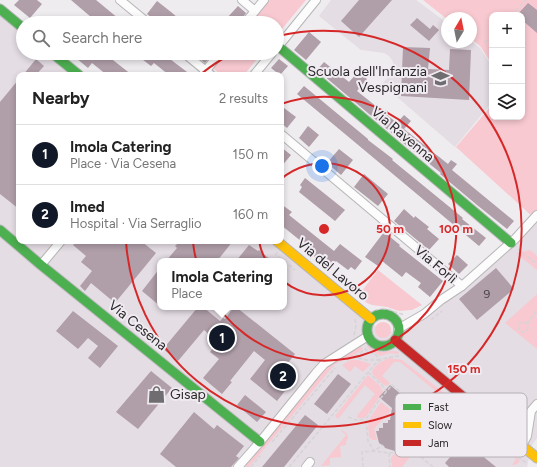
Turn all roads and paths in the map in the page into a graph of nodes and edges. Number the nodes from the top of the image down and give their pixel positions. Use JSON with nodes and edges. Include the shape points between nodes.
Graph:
{"nodes":[{"id":1,"x":120,"y":0,"type":"edge"},
{"id":2,"x":242,"y":0,"type":"edge"},
{"id":3,"x":264,"y":0,"type":"edge"},
{"id":4,"x":316,"y":0,"type":"edge"},
{"id":5,"x":526,"y":0,"type":"edge"},
{"id":6,"x":0,"y":9,"type":"edge"},
{"id":7,"x":255,"y":11,"type":"junction"},
{"id":8,"x":514,"y":12,"type":"edge"},
{"id":9,"x":139,"y":16,"type":"edge"},
{"id":10,"x":251,"y":16,"type":"edge"},
{"id":11,"x":16,"y":22,"type":"edge"},
{"id":12,"x":489,"y":38,"type":"edge"},
{"id":13,"x":284,"y":39,"type":"edge"},
{"id":14,"x":485,"y":43,"type":"dead end"},
{"id":15,"x":284,"y":56,"type":"edge"},
{"id":16,"x":61,"y":60,"type":"edge"},
{"id":17,"x":191,"y":60,"type":"edge"},
{"id":18,"x":215,"y":60,"type":"edge"},
{"id":19,"x":267,"y":60,"type":"edge"},
{"id":20,"x":75,"y":72,"type":"edge"},
{"id":21,"x":204,"y":72,"type":"edge"},
{"id":22,"x":207,"y":72,"type":"edge"},
{"id":23,"x":257,"y":72,"type":"edge"},
{"id":24,"x":284,"y":137,"type":"edge"},
{"id":25,"x":537,"y":215,"type":"edge"},
{"id":26,"x":0,"y":230,"type":"edge"},
{"id":27,"x":511,"y":243,"type":"junction"},
{"id":28,"x":16,"y":244,"type":"edge"},
{"id":29,"x":16,"y":244,"type":"edge"},
{"id":30,"x":58,"y":244,"type":"edge"},
{"id":31,"x":281,"y":244,"type":"edge"},
{"id":32,"x":537,"y":264,"type":"edge"},
{"id":33,"x":41,"y":265,"type":"junction"},
{"id":34,"x":462,"y":286,"type":"junction"},
{"id":35,"x":372,"y":308,"type":"dead end"},
{"id":36,"x":537,"y":310,"type":"edge"},
{"id":37,"x":408,"y":315,"type":"dead end"},
{"id":38,"x":371,"y":319,"type":"junction"},
{"id":39,"x":527,"y":324,"type":"junction"},
{"id":40,"x":398,"y":329,"type":"junction"},
{"id":41,"x":368,"y":336,"type":"junction"},
{"id":42,"x":395,"y":340,"type":"junction"},
{"id":43,"x":366,"y":350,"type":"dead end"},
{"id":44,"x":355,"y":357,"type":"junction"},
{"id":45,"x":347,"y":360,"type":"dead end"},
{"id":46,"x":336,"y":366,"type":"dead end"},
{"id":47,"x":368,"y":372,"type":"junction"},
{"id":48,"x":387,"y":391,"type":"junction"},
{"id":49,"x":402,"y":393,"type":"edge"},
{"id":50,"x":459,"y":393,"type":"edge"},
{"id":51,"x":537,"y":404,"type":"edge"},
{"id":52,"x":348,"y":417,"type":"dead end"},
{"id":53,"x":366,"y":419,"type":"junction"},
{"id":54,"x":527,"y":436,"type":"edge"},
{"id":55,"x":260,"y":442,"type":"junction"},
{"id":56,"x":270,"y":444,"type":"dead end"},
{"id":57,"x":383,"y":445,"type":"dead end"},
{"id":58,"x":527,"y":449,"type":"edge"},
{"id":59,"x":374,"y":451,"type":"junction"},
{"id":60,"x":395,"y":452,"type":"edge"},
{"id":61,"x":389,"y":453,"type":"junction"},
{"id":62,"x":260,"y":455,"type":"dead end"},
{"id":63,"x":419,"y":457,"type":"edge"},
{"id":64,"x":537,"y":458,"type":"edge"},
{"id":65,"x":238,"y":467,"type":"edge"},
{"id":66,"x":251,"y":467,"type":"edge"},
{"id":67,"x":289,"y":467,"type":"edge"},
{"id":68,"x":363,"y":467,"type":"edge"},
{"id":69,"x":390,"y":467,"type":"edge"},
{"id":70,"x":433,"y":467,"type":"edge"}],
"edges":[{"from":1,"to":9,"type":"street"},
{"from":2,"to":7,"type":"street"},
{"from":3,"to":7,"type":"street"},
{"from":4,"to":13,"type":"street"},
{"from":5,"to":8,"type":"path"},
{"from":6,"to":11,"type":"street"},
{"from":7,"to":10,"type":"street"},
{"from":12,"to":14,"type":"path"},
{"from":15,"to":27,"type":"street","name":"Via Ravenna"},
{"from":16,"to":20,"type":"street"},
{"from":17,"to":21,"type":"street"},
{"from":18,"to":22,"type":"street"},
{"from":19,"to":23,"type":"street"},
{"from":24,"to":34,"type":"street","name":"Via Forlì"},
{"from":25,"to":27,"type":"street"},
{"from":26,"to":29,"type":"street","name":"Via Cesena"},
{"from":27,"to":32,"type":"path"},
{"from":27,"to":34,"type":"street"},
{"from":28,"to":33,"type":"street","name":"Via Cesena"},
{"from":30,"to":33,"type":"street"},
{"from":31,"to":38,"type":"street","name":"Via del Lavoro"},
{"from":33,"to":55,"type":"street","name":"Via Cesena"},
{"from":34,"to":40,"type":"street","via":[[424,314]]},
{"from":35,"to":37,"type":"path"},
{"from":36,"to":39,"type":"path"},
{"from":38,"to":40,"type":"street","name":"Via del Lavoro","via":[[379,315],[388,316],[395,321]]},
{"from":38,"to":41,"type":"street","name":"Via del Lavoro","via":[[367,327]]},
{"from":39,"to":39,"type":"path","via":[[526,331],[518,330],[519,323]]},
{"from":40,"to":42,"type":"street"},
{"from":41,"to":42,"type":"street","via":[[374,343],[383,346]]},
{"from":41,"to":55,"type":"street","via":[[324,364]]},
{"from":42,"to":50,"type":"street"},
{"from":43,"to":44,"type":"path"},
{"from":44,"to":45,"type":"path"},
{"from":44,"to":47,"type":"path","via":[[380,360]]},
{"from":46,"to":56,"type":"path"},
{"from":47,"to":48,"type":"path"},
{"from":47,"to":67,"type":"path"},
{"from":48,"to":49,"type":"path","via":[[392,385]]},
{"from":48,"to":53,"type":"path"},
{"from":51,"to":54,"type":"street","via":[[531,411]]},
{"from":52,"to":53,"type":"path","via":[[356,420]]},
{"from":53,"to":59,"type":"path","via":[[368,441]]},
{"from":55,"to":65,"type":"street"},
{"from":57,"to":59,"type":"path"},
{"from":58,"to":64,"type":"street"},
{"from":59,"to":61,"type":"path"},
{"from":59,"to":68,"type":"path","via":[[362,452]]},
{"from":60,"to":61,"type":"path"},
{"from":61,"to":69,"type":"path"},
{"from":62,"to":66,"type":"path"},
{"from":63,"to":70,"type":"path"}]}
